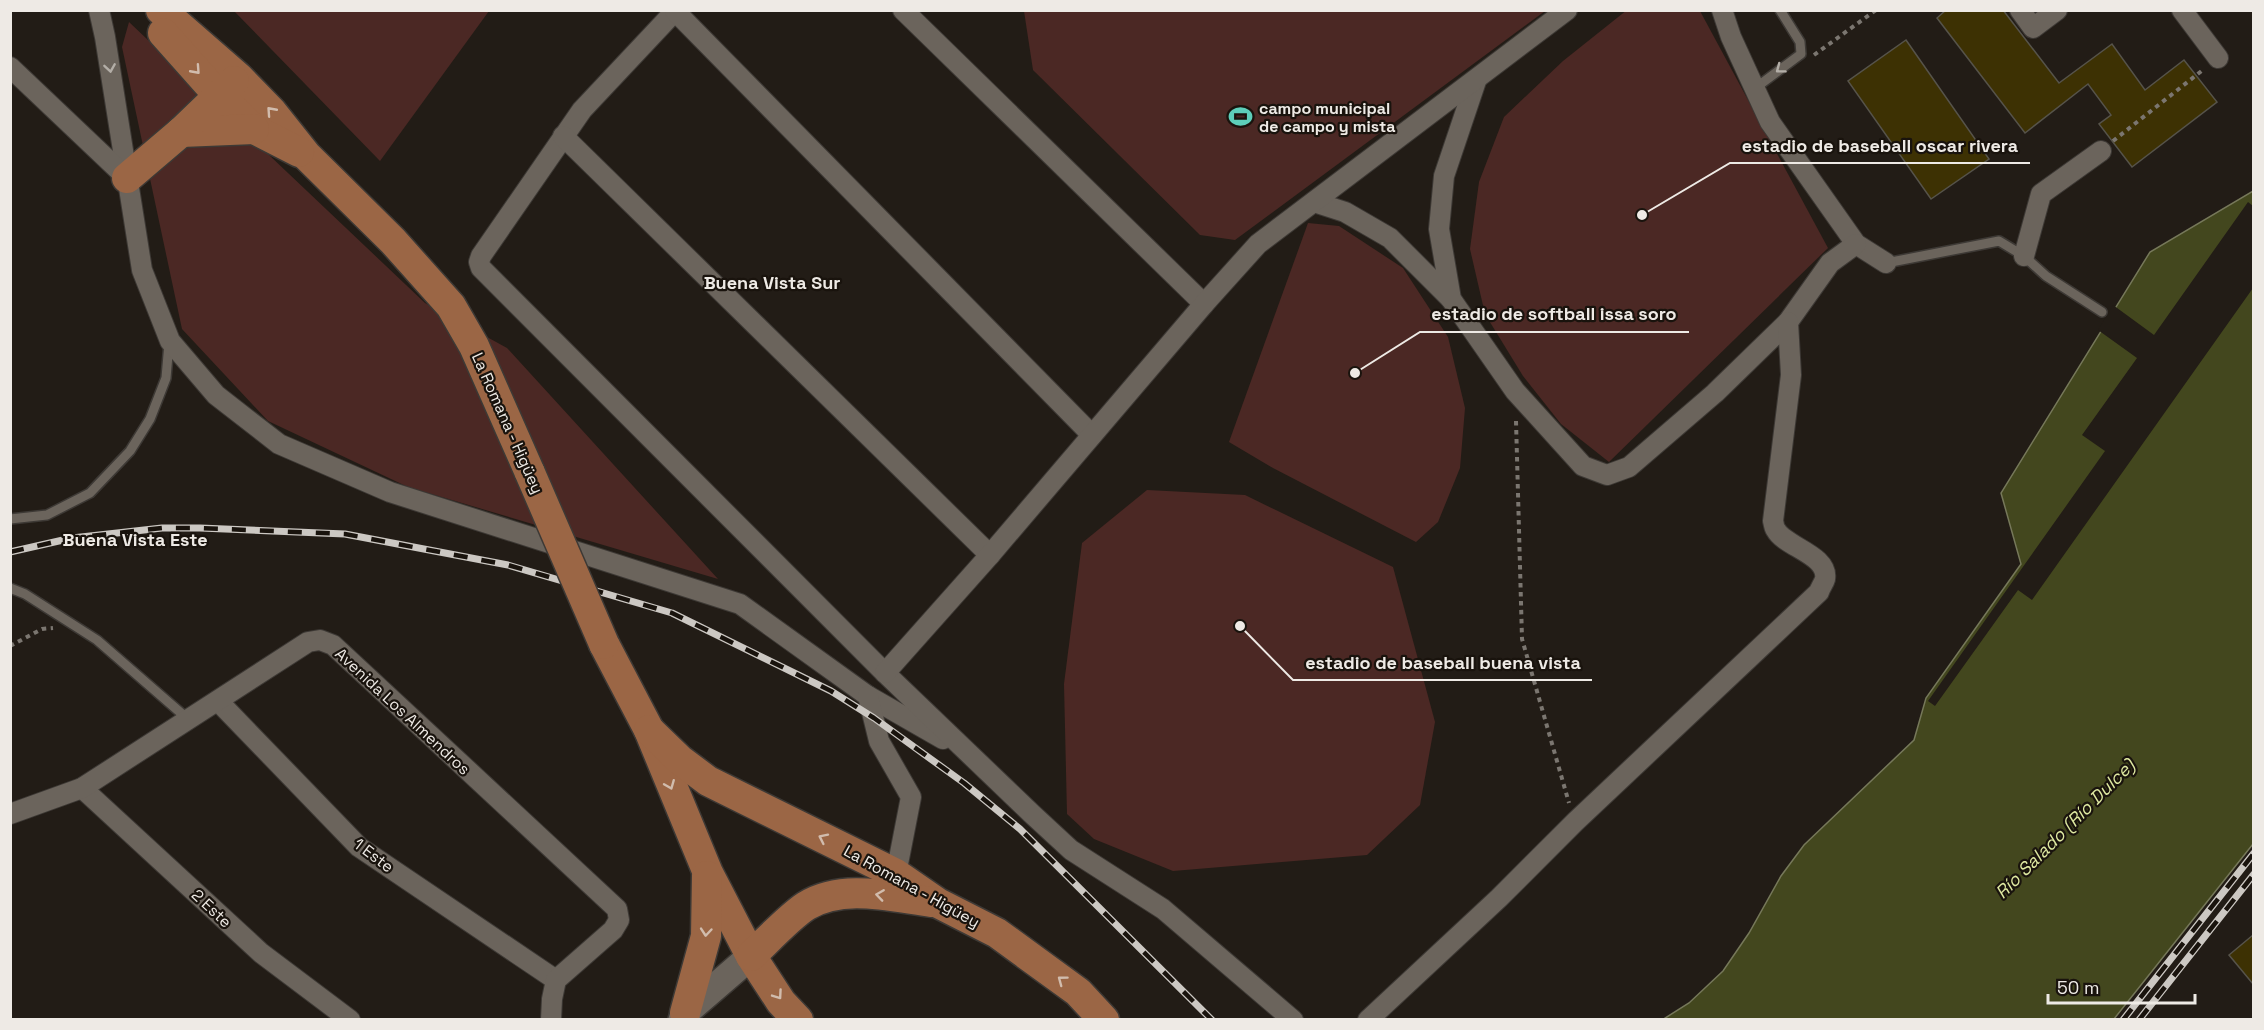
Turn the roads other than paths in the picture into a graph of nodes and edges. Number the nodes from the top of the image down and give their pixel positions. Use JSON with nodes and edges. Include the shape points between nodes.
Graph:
{"nodes":[{"id":1,"x":99,"y":10,"type":"edge"},
{"id":2,"x":143,"y":10,"type":"edge"},
{"id":3,"x":161,"y":10,"type":"edge"},
{"id":4,"x":903,"y":10,"type":"edge"},
{"id":5,"x":1567,"y":10,"type":"edge"},
{"id":6,"x":1722,"y":10,"type":"edge"},
{"id":7,"x":1780,"y":10,"type":"edge"},
{"id":8,"x":2020,"y":10,"type":"edge"},
{"id":9,"x":2057,"y":10,"type":"edge"},
{"id":10,"x":2182,"y":10,"type":"edge"},
{"id":11,"x":676,"y":11,"type":"edge"},
{"id":12,"x":2218,"y":58,"type":"road end"},
{"id":13,"x":10,"y":67,"type":"edge"},
{"id":14,"x":1476,"y":81,"type":"junction"},
{"id":15,"x":229,"y":87,"type":"junction"},
{"id":16,"x":1754,"y":88,"type":"junction"},
{"id":17,"x":254,"y":129,"type":"junction"},
{"id":18,"x":181,"y":132,"type":"junction"},
{"id":19,"x":563,"y":135,"type":"junction"},
{"id":20,"x":2101,"y":151,"type":"road end"},
{"id":21,"x":307,"y":156,"type":"junction"},
{"id":22,"x":127,"y":178,"type":"junction"},
{"id":23,"x":1314,"y":202,"type":"junction"},
{"id":24,"x":1856,"y":244,"type":"junction"},
{"id":25,"x":2025,"y":256,"type":"junction"},
{"id":26,"x":1886,"y":263,"type":"joint"},
{"id":27,"x":1451,"y":299,"type":"junction"},
{"id":28,"x":1204,"y":304,"type":"junction"},
{"id":29,"x":2102,"y":312,"type":"dead end"},
{"id":30,"x":1788,"y":322,"type":"junction"},
{"id":31,"x":170,"y":341,"type":"junction"},
{"id":32,"x":1092,"y":435,"type":"junction"},
{"id":33,"x":10,"y":519,"type":"edge"},
{"id":34,"x":990,"y":555,"type":"junction"},
{"id":35,"x":10,"y":588,"type":"edge"},
{"id":36,"x":885,"y":673,"type":"junction"},
{"id":37,"x":868,"y":696,"type":"junction"},
{"id":38,"x":218,"y":701,"type":"junction"},
{"id":39,"x":189,"y":720,"type":"junction"},
{"id":40,"x":649,"y":730,"type":"junction"},
{"id":41,"x":966,"y":753,"type":"junction"},
{"id":42,"x":82,"y":789,"type":"junction"},
{"id":43,"x":10,"y":814,"type":"edge"},
{"id":44,"x":708,"y":873,"type":"junction"},
{"id":45,"x":896,"y":874,"type":"junction"},
{"id":46,"x":938,"y":903,"type":"junction"},
{"id":47,"x":752,"y":956,"type":"junction"},
{"id":48,"x":556,"y":980,"type":"junction"},
{"id":49,"x":684,"y":1016,"type":"edge"},
{"id":50,"x":1099,"y":1017,"type":"edge"},
{"id":51,"x":350,"y":1020,"type":"edge"},
{"id":52,"x":551,"y":1020,"type":"edge"},
{"id":53,"x":798,"y":1020,"type":"edge"},
{"id":54,"x":1293,"y":1020,"type":"edge"},
{"id":55,"x":1368,"y":1020,"type":"edge"}],
"edges":[{"from":1,"to":22,"type":"street","one_way":true},
{"from":2,"to":15,"type":"main road","name":"La Romana - Higüey","one_way":true},
{"from":3,"to":15,"type":"main road","name":"La Romana - Higüey"},
{"from":4,"to":28,"type":"street"},
{"from":5,"to":14,"type":"street"},
{"from":6,"to":16,"type":"street"},
{"from":7,"to":16,"type":"lane","one_way":true,"via":[[1800,42],[1801,54]]},
{"from":8,"to":9,"type":"street","via":[[2033,28]]},
{"from":10,"to":12,"type":"street"},
{"from":11,"to":19,"type":"street"},
{"from":11,"to":32,"type":"street"},
{"from":13,"to":22,"type":"street"},
{"from":14,"to":23,"type":"street"},
{"from":14,"to":27,"type":"street","via":[[1444,176],[1439,229]]},
{"from":15,"to":17,"type":"main road","name":"La Romana - Higüey"},
{"from":15,"to":18,"type":"main road"},
{"from":21,"to":15,"type":"main road","name":"La Romana - Higüey","one_way":true,"via":[[272,112]]},
{"from":16,"to":24,"type":"street","via":[[1770,122]]},
{"from":17,"to":18,"type":"main road"},
{"from":17,"to":21,"type":"main road","name":"La Romana - Higüey"},
{"from":18,"to":22,"type":"main road"},
{"from":19,"to":34,"type":"street"},
{"from":19,"to":36,"type":"street","via":[[481,256],[482,268]]},
{"from":20,"to":25,"type":"street","via":[[2042,194]]},
{"from":21,"to":40,"type":"main road","name":"La Romana - Higüey","bridge":true,"via":[[393,241],[451,306],[474,346],[604,644]]},
{"from":22,"to":31,"type":"street","via":[[142,270]]},
{"from":23,"to":27,"type":"street","via":[[1345,212],[1390,238]]},
{"from":23,"to":28,"type":"street","via":[[1258,244]]},
{"from":24,"to":26,"type":"street"},
{"from":24,"to":30,"type":"street","via":[[1830,263]]},
{"from":25,"to":26,"type":"lane","via":[[1999,241]]},
{"from":25,"to":29,"type":"lane","via":[[2046,276]]},
{"from":27,"to":30,"type":"street","via":[[1515,391],[1583,466],[1607,475],[1629,467],[1715,393]]},
{"from":28,"to":32,"type":"street"},
{"from":30,"to":55,"type":"street","via":[[1791,375],[1773,521],[1776,531],[1818,561],[1825,578],[1819,592]]},
{"from":31,"to":33,"type":"lane","via":[[166,378],[150,419],[130,451],[90,493],[48,516]]},
{"from":31,"to":37,"type":"street","via":[[216,395],[279,444],[390,492],[740,604]]},
{"from":32,"to":34,"type":"street"},
{"from":34,"to":36,"type":"street"},
{"from":35,"to":39,"type":"lane","via":[[97,640]]},
{"from":36,"to":41,"type":"street"},
{"from":37,"to":41,"type":"street"},
{"from":37,"to":45,"type":"street","via":[[879,741],[910,797]]},
{"from":38,"to":39,"type":"street","name":"Avenida Los Almendros"},
{"from":38,"to":48,"type":"street","name":"1 Este","via":[[359,847]]},
{"from":38,"to":48,"type":"street","name":"Avenida Los Almendros","via":[[308,642],[320,640],[333,645],[617,909],[619,920],[613,930]]},
{"from":39,"to":42,"type":"street","name":"Avenida Los Almendros"},
{"from":40,"to":44,"type":"main road","name":"La Romana - Higüey","one_way":true},
{"from":45,"to":40,"type":"main road","name":"La Romana - Higüey","one_way":true,"via":[[708,781]]},
{"from":41,"to":54,"type":"street","via":[[1071,850],[1163,909]]},
{"from":42,"to":43,"type":"street","name":"Avenida Los Almendros"},
{"from":42,"to":51,"type":"street","name":"2 Este","via":[[261,953]]},
{"from":44,"to":47,"type":"main road","name":"La Romana - Higüey"},
{"from":44,"to":49,"type":"main road","one_way":true,"via":[[706,936]]},
{"from":45,"to":46,"type":"main road","name":"La Romana - Higüey"},
{"from":46,"to":47,"type":"main road","one_way":true,"via":[[866,893],[832,895],[806,906]]},
{"from":50,"to":46,"type":"main road","name":"La Romana - Higüey","one_way":true,"via":[[1078,992],[997,933]]},
{"from":47,"to":49,"type":"street"},
{"from":47,"to":53,"type":"main road","name":"La Romana - Higüey","one_way":true,"via":[[781,1002]]},
{"from":48,"to":52,"type":"street"}]}
